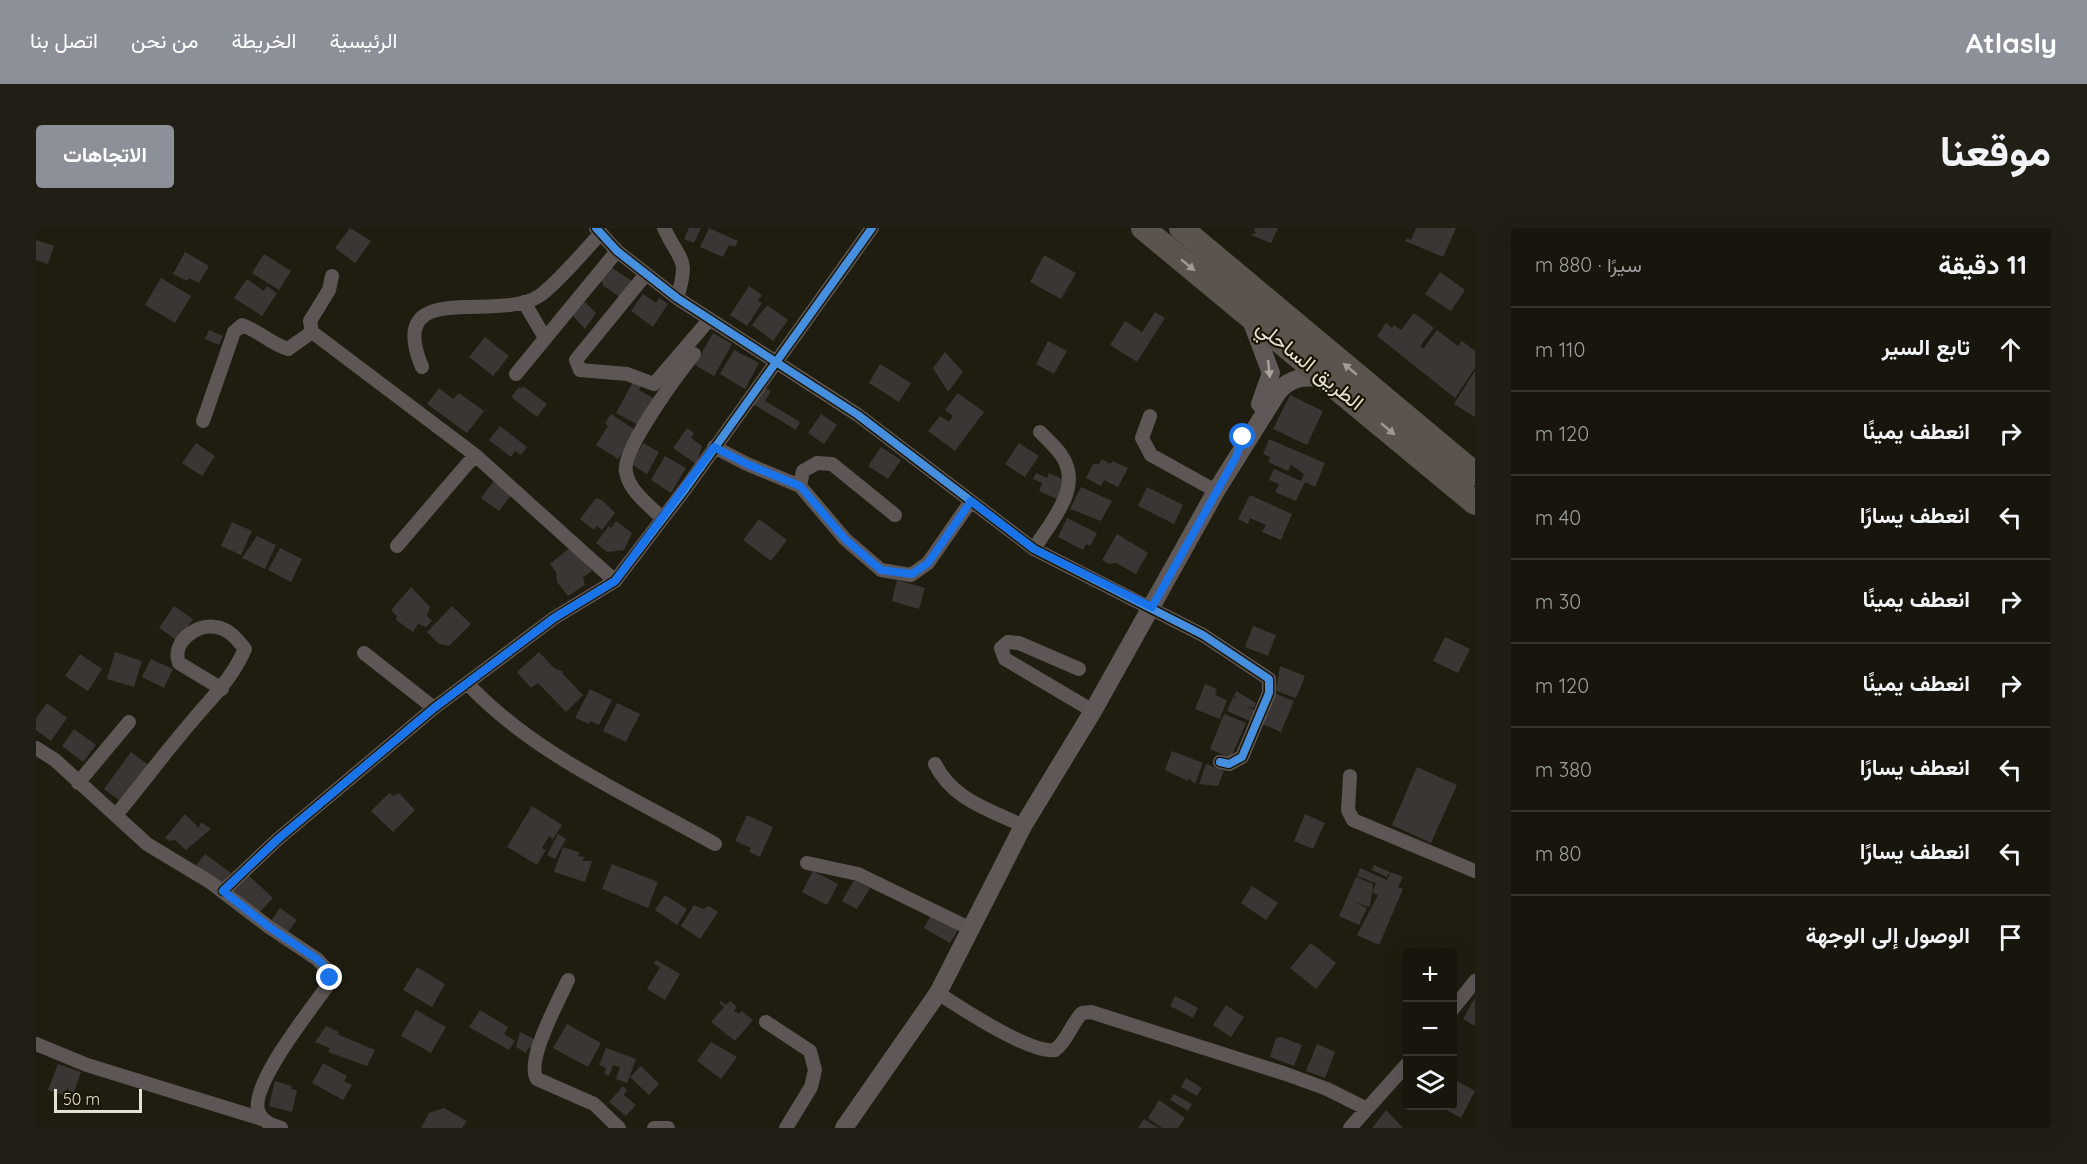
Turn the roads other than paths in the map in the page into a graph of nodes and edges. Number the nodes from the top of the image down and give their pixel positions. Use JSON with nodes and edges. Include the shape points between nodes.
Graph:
{"nodes":[{"id":1,"x":664,"y":228,"type":"edge"},
{"id":2,"x":872,"y":228,"type":"edge"},
{"id":3,"x":1143,"y":228,"type":"edge"},
{"id":4,"x":1181,"y":228,"type":"edge"},
{"id":5,"x":598,"y":230,"type":"edge"},
{"id":6,"x":617,"y":251,"type":"junction"},
{"id":7,"x":646,"y":274,"type":"junction"},
{"id":8,"x":332,"y":276,"type":"dead end"},
{"id":9,"x":677,"y":298,"type":"junction"},
{"id":10,"x":524,"y":302,"type":"junction"},
{"id":11,"x":1249,"y":315,"type":"junction"},
{"id":12,"x":709,"y":320,"type":"junction"},
{"id":13,"x":312,"y":332,"type":"junction"},
{"id":14,"x":545,"y":338,"type":"junction"},
{"id":15,"x":694,"y":354,"type":"dead end"},
{"id":16,"x":777,"y":360,"type":"junction"},
{"id":17,"x":422,"y":367,"type":"dead end"},
{"id":18,"x":516,"y":374,"type":"dead end"},
{"id":19,"x":1326,"y":377,"type":"junction"},
{"id":20,"x":1150,"y":416,"type":"dead end"},
{"id":21,"x":202,"y":421,"type":"dead end"},
{"id":22,"x":1040,"y":432,"type":"dead end"},
{"id":23,"x":714,"y":447,"type":"junction"},
{"id":24,"x":475,"y":455,"type":"junction"},
{"id":25,"x":1236,"y":457,"type":"junction"},
{"id":26,"x":1475,"y":474,"type":"edge"},
{"id":27,"x":800,"y":486,"type":"junction"},
{"id":28,"x":1216,"y":491,"type":"junction"},
{"id":29,"x":971,"y":501,"type":"junction"},
{"id":30,"x":1475,"y":503,"type":"edge"},
{"id":31,"x":895,"y":515,"type":"dead end"},
{"id":32,"x":662,"y":518,"type":"junction"},
{"id":33,"x":397,"y":546,"type":"dead end"},
{"id":34,"x":1034,"y":549,"type":"junction"},
{"id":35,"x":615,"y":581,"type":"junction"},
{"id":36,"x":1152,"y":607,"type":"junction"},
{"id":37,"x":364,"y":653,"type":"dead end"},
{"id":38,"x":1079,"y":669,"type":"dead end"},
{"id":39,"x":467,"y":683,"type":"junction"},
{"id":40,"x":222,"y":689,"type":"junction"},
{"id":41,"x":434,"y":708,"type":"junction"},
{"id":42,"x":1093,"y":711,"type":"junction"},
{"id":43,"x":129,"y":722,"type":"dead end"},
{"id":44,"x":36,"y":748,"type":"edge"},
{"id":45,"x":1220,"y":762,"type":"dead end"},
{"id":46,"x":935,"y":764,"type":"dead end"},
{"id":47,"x":1350,"y":776,"type":"dead end"},
{"id":48,"x":78,"y":783,"type":"junction"},
{"id":49,"x":116,"y":815,"type":"junction"},
{"id":50,"x":1023,"y":826,"type":"junction"},
{"id":51,"x":716,"y":844,"type":"dead end"},
{"id":52,"x":807,"y":863,"type":"dead end"},
{"id":53,"x":1475,"y":871,"type":"edge"},
{"id":54,"x":223,"y":891,"type":"junction"},
{"id":55,"x":971,"y":929,"type":"junction"},
{"id":56,"x":568,"y":980,"type":"dead end"},
{"id":57,"x":1475,"y":981,"type":"edge"},
{"id":58,"x":938,"y":993,"type":"junction"},
{"id":59,"x":1457,"y":1004,"type":"edge"},
{"id":60,"x":766,"y":1023,"type":"dead end"},
{"id":61,"x":36,"y":1044,"type":"edge"},
{"id":62,"x":1403,"y":1068,"type":"edge"},
{"id":63,"x":1367,"y":1109,"type":"junction"},
{"id":64,"x":262,"y":1119,"type":"junction"},
{"id":65,"x":279,"y":1128,"type":"edge"},
{"id":66,"x":619,"y":1128,"type":"edge"},
{"id":67,"x":654,"y":1128,"type":"edge"},
{"id":68,"x":668,"y":1128,"type":"edge"},
{"id":69,"x":786,"y":1128,"type":"edge"},
{"id":70,"x":844,"y":1128,"type":"edge"},
{"id":71,"x":1350,"y":1128,"type":"edge"}],
"edges":[{"from":1,"to":9,"type":"street","via":[[680,254],[685,272]]},
{"from":2,"to":16,"type":"street"},
{"from":3,"to":11,"type":"highway","name":"الطريق الساحلي","one_way":true},
{"from":26,"to":4,"type":"highway","name":"الطريق الساحلي","one_way":true},
{"from":5,"to":6,"type":"street"},
{"from":5,"to":10,"type":"street","via":[[540,296]]},
{"from":6,"to":7,"type":"street"},
{"from":6,"to":14,"type":"street"},
{"from":7,"to":9,"type":"street"},
{"from":7,"to":12,"type":"street","via":[[576,360],[580,370],[627,374],[654,384]]},
{"from":8,"to":13,"type":"street","via":[[329,290],[310,321]]},
{"from":9,"to":12,"type":"street"},
{"from":10,"to":14,"type":"street"},
{"from":10,"to":17,"type":"street","via":[[511,307],[433,310],[420,317],[412,331]]},
{"from":11,"to":19,"type":"highway","name":"الطريق الساحلي"},
{"from":11,"to":25,"type":"street","one_way":true,"via":[[1271,373]]},
{"from":12,"to":16,"type":"street"},
{"from":13,"to":21,"type":"street","via":[[288,349],[243,325],[234,332]]},
{"from":13,"to":24,"type":"street"},
{"from":14,"to":18,"type":"street"},
{"from":15,"to":32,"type":"street","via":[[665,392],[635,443],[625,470],[630,485]]},
{"from":16,"to":23,"type":"street"},
{"from":16,"to":29,"type":"street","via":[[858,415]]},
{"from":19,"to":25,"type":"street","via":[[1298,378],[1286,383]]},
{"from":19,"to":30,"type":"highway","name":"الطريق الساحلي","one_way":true},
{"from":20,"to":28,"type":"street","via":[[1142,438],[1151,454]]},
{"from":22,"to":34,"type":"street","via":[[1062,455],[1070,472],[1069,492]]},
{"from":23,"to":27,"type":"street"},
{"from":23,"to":32,"type":"street"},
{"from":24,"to":33,"type":"street"},
{"from":24,"to":35,"type":"street"},
{"from":25,"to":28,"type":"street"},
{"from":27,"to":29,"type":"street","via":[[845,539],[881,570],[912,574],[928,563]]},
{"from":27,"to":31,"type":"street","via":[[803,471],[817,462],[832,464]]},
{"from":28,"to":36,"type":"street"},
{"from":29,"to":34,"type":"street"},
{"from":32,"to":35,"type":"street"},
{"from":34,"to":36,"type":"street"},
{"from":35,"to":39,"type":"street","via":[[554,618]]},
{"from":36,"to":42,"type":"street"},
{"from":36,"to":45,"type":"street","via":[[1269,679],[1269,693],[1242,757],[1235,763]]},
{"from":37,"to":41,"type":"street"},
{"from":38,"to":42,"type":"street","via":[[1019,642],[1008,642],[1001,648],[1005,659]]},
{"from":39,"to":41,"type":"street"},
{"from":39,"to":51,"type":"street","via":[[556,755]]},
{"from":40,"to":40,"type":"street","via":[[179,663],[177,657],[186,636],[204,626],[232,634],[245,649]]},
{"from":40,"to":49,"type":"street"},
{"from":41,"to":54,"type":"street","via":[[278,839]]},
{"from":42,"to":50,"type":"street"},
{"from":43,"to":48,"type":"street"},
{"from":44,"to":48,"type":"street"},
{"from":46,"to":50,"type":"street","via":[[955,792]]},
{"from":47,"to":53,"type":"street","via":[[1348,810],[1353,820]]},
{"from":48,"to":49,"type":"street"},
{"from":49,"to":54,"type":"street","via":[[147,844]]},
{"from":50,"to":55,"type":"street"},
{"from":52,"to":55,"type":"street","via":[[858,874]]},
{"from":54,"to":64,"type":"street","via":[[330,972],[328,985],[260,1089],[257,1107]]},
{"from":55,"to":58,"type":"street"},
{"from":56,"to":66,"type":"street","via":[[542,1039],[534,1075],[594,1104]]},
{"from":57,"to":59,"type":"street"},
{"from":58,"to":63,"type":"street","via":[[1040,1049],[1056,1050],[1077,1018],[1090,1012],[1286,1074]]},
{"from":58,"to":70,"type":"street"},
{"from":60,"to":69,"type":"street","via":[[810,1051],[815,1070],[811,1087]]},
{"from":61,"to":64,"type":"street","via":[[87,1065]]},
{"from":62,"to":63,"type":"street"},
{"from":63,"to":71,"type":"street"},
{"from":64,"to":65,"type":"street"},
{"from":67,"to":68,"type":"street"}]}
